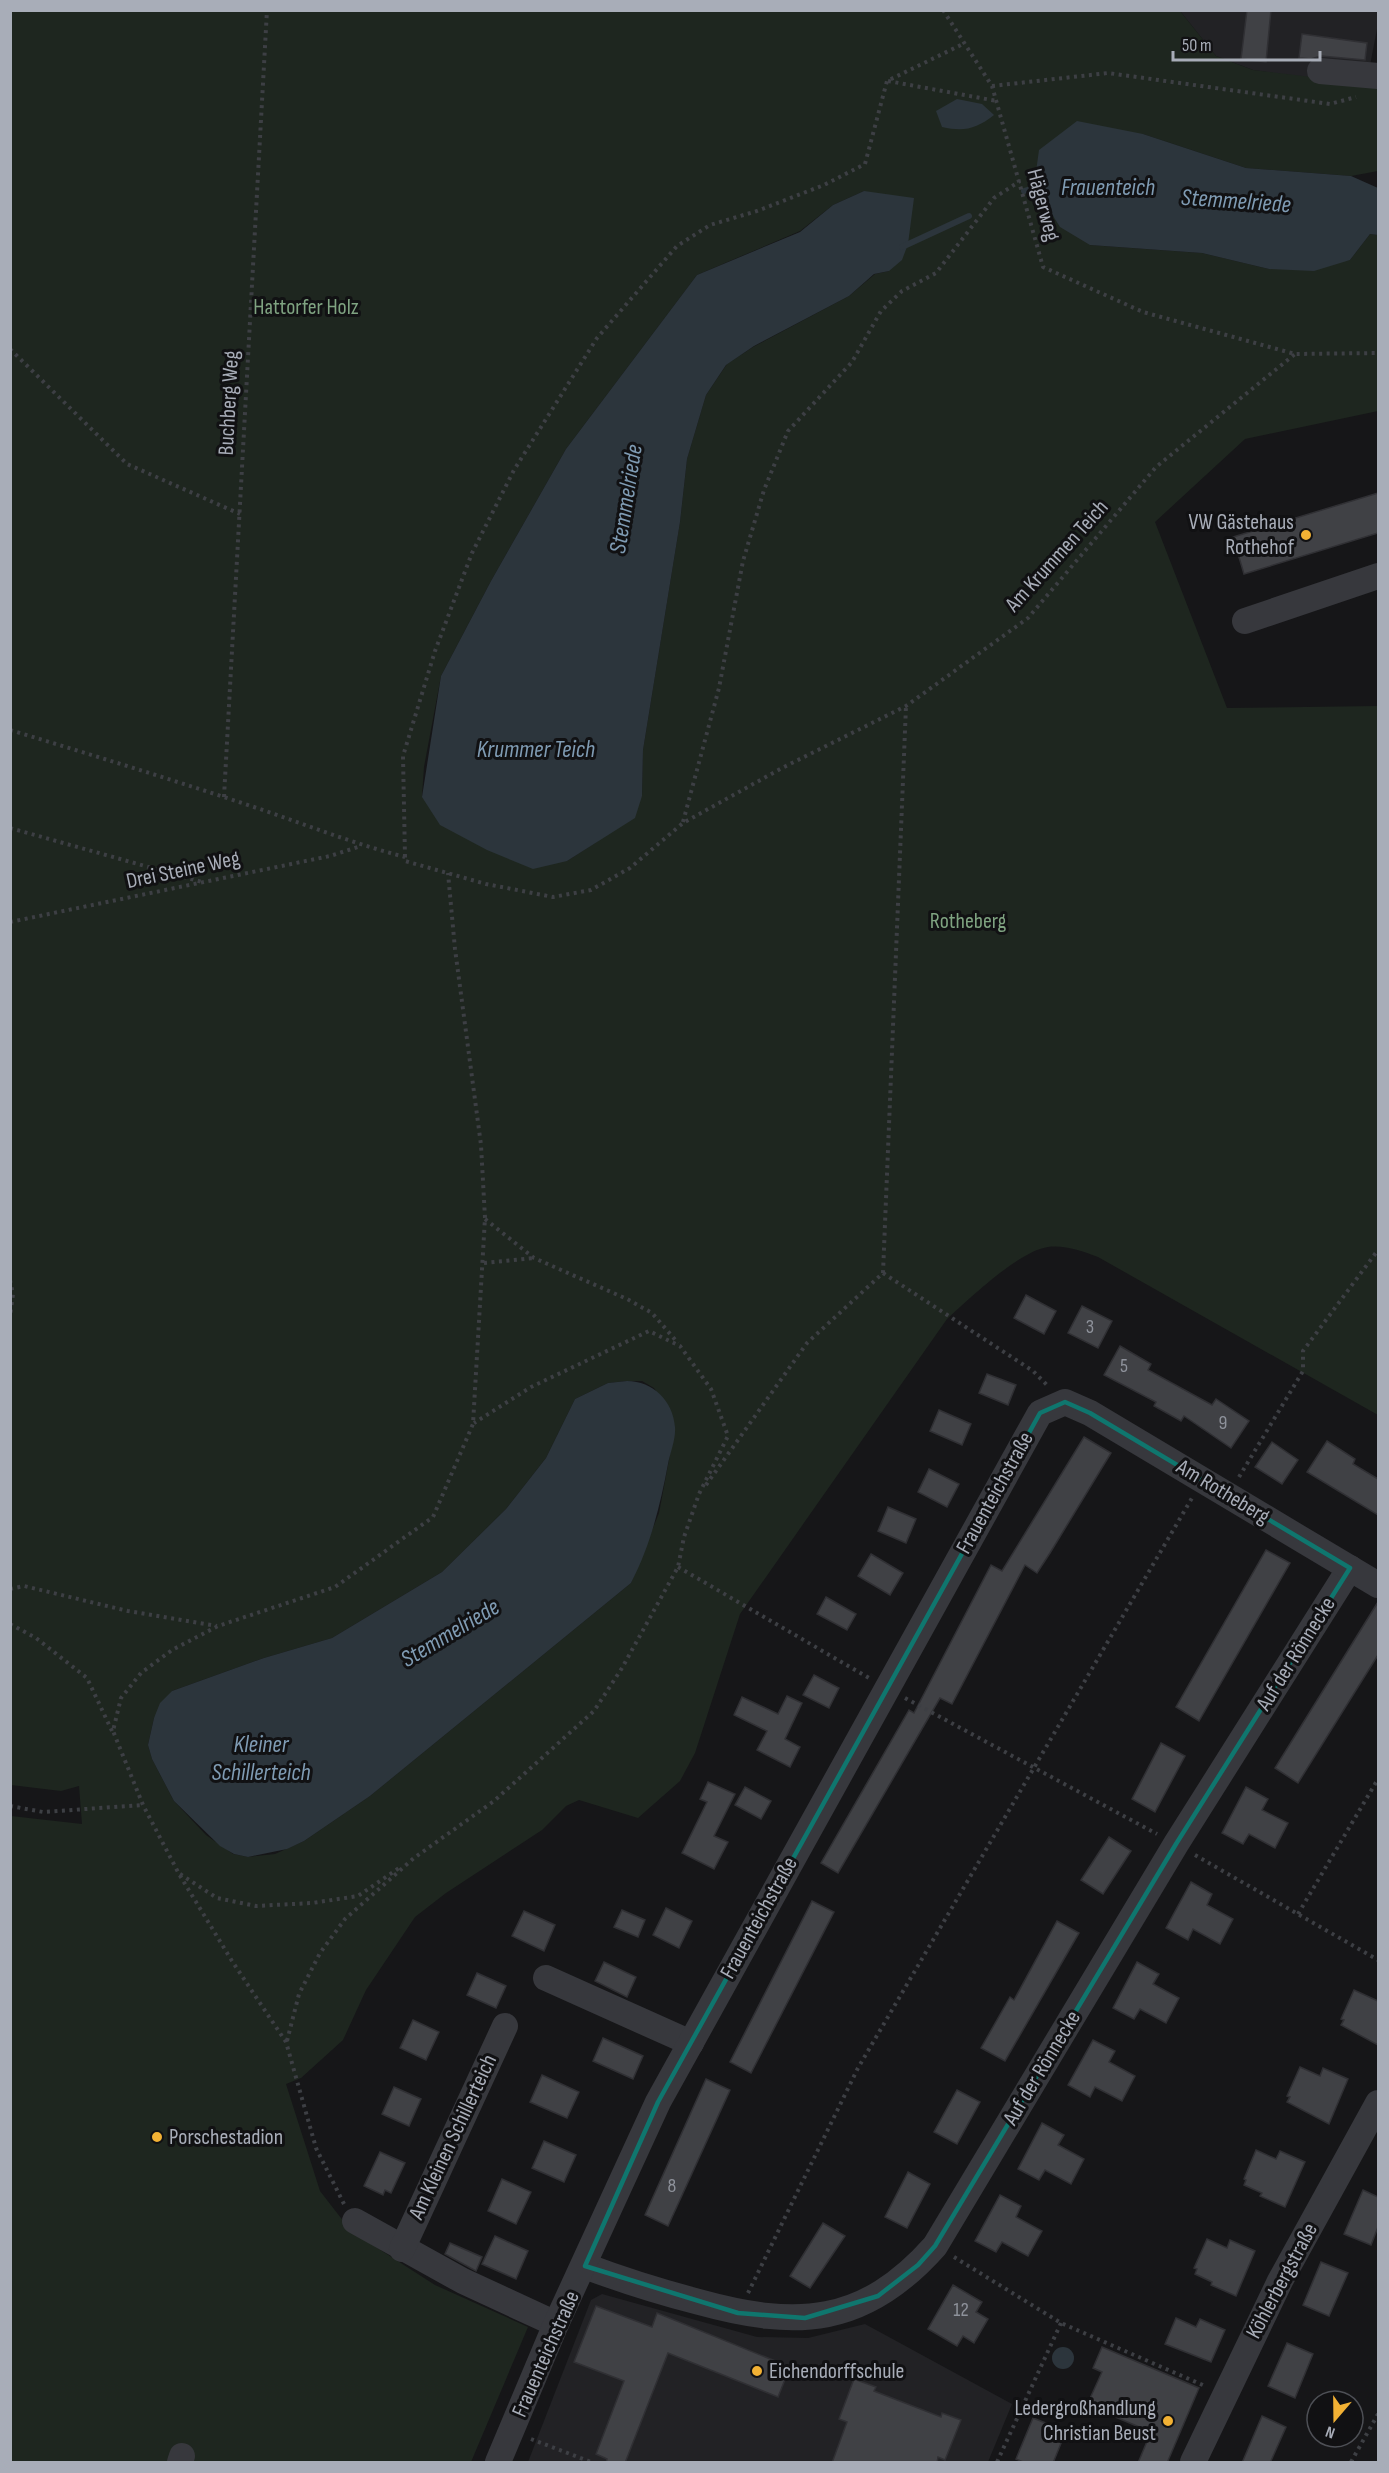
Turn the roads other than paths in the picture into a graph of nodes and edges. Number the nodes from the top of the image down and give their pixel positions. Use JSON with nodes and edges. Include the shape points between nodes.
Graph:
{"nodes":[{"id":1,"x":1320,"y":71,"type":"dead end"},
{"id":2,"x":1378,"y":76,"type":"edge"},
{"id":3,"x":1378,"y":576,"type":"edge"},
{"id":4,"x":1245,"y":621,"type":"dead end"},
{"id":5,"x":1065,"y":1402,"type":"joint"},
{"id":6,"x":1350,"y":1568,"type":"junction"},
{"id":7,"x":1378,"y":1585,"type":"edge"},
{"id":8,"x":546,"y":1978,"type":"dead end"},
{"id":9,"x":505,"y":2026,"type":"dead end"},
{"id":10,"x":691,"y":2043,"type":"junction"},
{"id":11,"x":1378,"y":2103,"type":"edge"},
{"id":12,"x":355,"y":2221,"type":"road end"},
{"id":13,"x":402,"y":2249,"type":"junction"},
{"id":14,"x":585,"y":2266,"type":"junction"},
{"id":15,"x":556,"y":2324,"type":"junction"},
{"id":16,"x":498,"y":2463,"type":"edge"},
{"id":17,"x":1193,"y":2463,"type":"edge"}],
"edges":[{"from":1,"to":2,"type":"street"},
{"from":3,"to":4,"type":"street"},
{"from":5,"to":6,"type":"street","name":"Am Rotheberg","via":[[1090,1413]]},
{"from":5,"to":10,"type":"street","name":"Frauenteichstraße","via":[[1040,1413]]},
{"from":6,"to":7,"type":"street","name":"Am Rotheberg"},
{"from":6,"to":14,"type":"street","name":"Auf der Rönnecke","via":[[1176,1844],[935,2246],[900,2280],[878,2296],[852,2307],[805,2318],[772,2318],[738,2313]]},
{"from":8,"to":10,"type":"street"},
{"from":9,"to":13,"type":"street","name":"Am Kleinen Schillerteich"},
{"from":10,"to":14,"type":"street","name":"Frauenteichstraße","via":[[658,2102]]},
{"from":11,"to":17,"type":"street","name":"Köhlerbergstraße","via":[[1280,2280]]},
{"from":12,"to":13,"type":"street","name":"Am Kleinen Schillerteich"},
{"from":13,"to":15,"type":"street","name":"Am Kleinen Schillerteich"},
{"from":14,"to":15,"type":"street","name":"Frauenteichstraße"},
{"from":15,"to":16,"type":"street","name":"Frauenteichstraße"}]}
